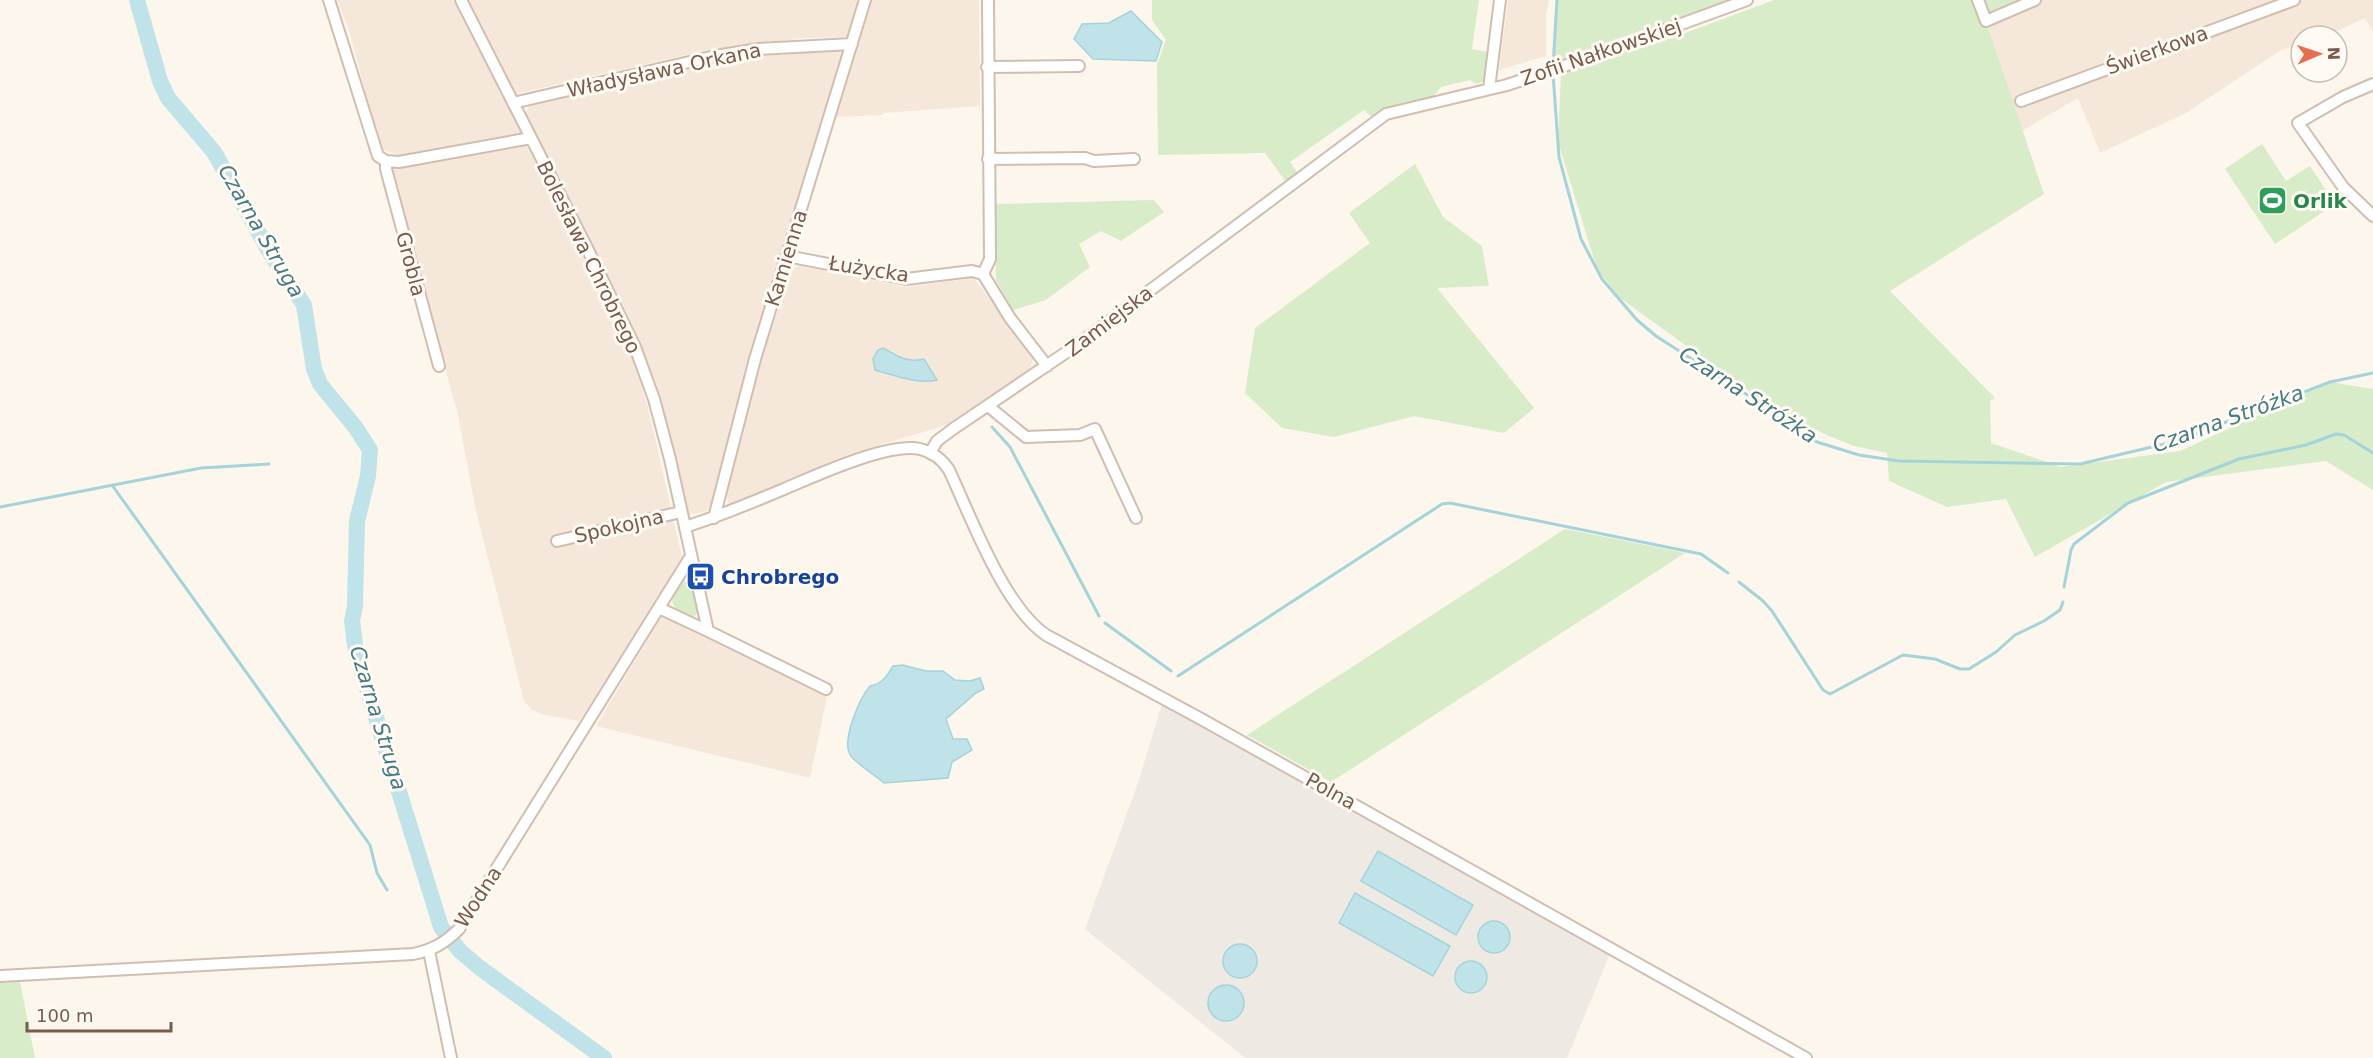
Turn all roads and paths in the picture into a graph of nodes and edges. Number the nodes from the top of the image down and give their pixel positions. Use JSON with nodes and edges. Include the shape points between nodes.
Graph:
{"nodes":[{"id":1,"x":329,"y":0,"type":"edge"},
{"id":2,"x":461,"y":0,"type":"edge"},
{"id":3,"x":865,"y":0,"type":"edge"},
{"id":4,"x":988,"y":0,"type":"edge"},
{"id":5,"x":1500,"y":0,"type":"edge"},
{"id":6,"x":1747,"y":0,"type":"edge"},
{"id":7,"x":1978,"y":0,"type":"edge"},
{"id":8,"x":2035,"y":0,"type":"edge"},
{"id":9,"x":2294,"y":0,"type":"edge"},
{"id":10,"x":852,"y":44,"type":"junction"},
{"id":11,"x":1079,"y":66,"type":"dead end"},
{"id":12,"x":987,"y":67,"type":"junction"},
{"id":13,"x":2373,"y":84,"type":"edge"},
{"id":14,"x":1489,"y":88,"type":"junction"},
{"id":15,"x":2020,"y":100,"type":"dead end"},
{"id":16,"x":513,"y":103,"type":"junction"},
{"id":17,"x":531,"y":138,"type":"junction"},
{"id":18,"x":988,"y":159,"type":"junction"},
{"id":19,"x":1134,"y":159,"type":"dead end"},
{"id":20,"x":386,"y":161,"type":"junction"},
{"id":21,"x":2373,"y":216,"type":"edge"},
{"id":22,"x":787,"y":256,"type":"junction"},
{"id":23,"x":983,"y":274,"type":"junction"},
{"id":24,"x":439,"y":366,"type":"dead end"},
{"id":25,"x":1047,"y":366,"type":"junction"},
{"id":26,"x":988,"y":406,"type":"junction"},
{"id":27,"x":930,"y":453,"type":"junction"},
{"id":28,"x":681,"y":512,"type":"junction"},
{"id":29,"x":714,"y":518,"type":"junction"},
{"id":30,"x":1136,"y":518,"type":"dead end"},
{"id":31,"x":685,"y":527,"type":"junction"},
{"id":32,"x":557,"y":541,"type":"dead end"},
{"id":33,"x":691,"y":556,"type":"junction"},
{"id":34,"x":659,"y":608,"type":"junction"},
{"id":35,"x":708,"y":631,"type":"junction"},
{"id":36,"x":826,"y":689,"type":"dead end"},
{"id":37,"x":429,"y":951,"type":"junction"},
{"id":38,"x":0,"y":976,"type":"edge"},
{"id":39,"x":451,"y":1058,"type":"edge"},
{"id":40,"x":1806,"y":1058,"type":"edge"}],
"edges":[{"from":1,"to":20,"type":"street","name":"Grobla","via":[[378,156]]},
{"from":2,"to":16,"type":"street","name":"Bolesława Chrobrego"},
{"from":3,"to":10,"type":"street","name":"Kamienna"},
{"from":4,"to":12,"type":"street"},
{"from":5,"to":14,"type":"street"},
{"from":6,"to":14,"type":"street","name":"Zofii Nałkowskiej"},
{"from":7,"to":8,"type":"street","via":[[1986,21]]},
{"from":9,"to":15,"type":"street","name":"Świerkowa"},
{"from":10,"to":16,"type":"street","name":"Władysława Orkana","via":[[759,49],[715,56]]},
{"from":10,"to":22,"type":"street","name":"Kamienna"},
{"from":11,"to":12,"type":"street"},
{"from":12,"to":18,"type":"street"},
{"from":13,"to":21,"type":"street","via":[[2298,123],[2343,187]]},
{"from":14,"to":25,"type":"street","name":"Zamiejska","via":[[1399,109],[1373,122]]},
{"from":16,"to":17,"type":"street","name":"Bolesława Chrobrego"},
{"from":17,"to":20,"type":"street","via":[[399,162]]},
{"from":17,"to":28,"type":"street","name":"Bolesława Chrobrego","via":[[635,347],[654,399]]},
{"from":18,"to":19,"type":"street"},
{"from":18,"to":23,"type":"street","via":[[990,260]]},
{"from":20,"to":24,"type":"street","name":"Grobla"},
{"from":22,"to":23,"type":"street","name":"Łużycka","via":[[906,279],[972,271]]},
{"from":22,"to":29,"type":"street","name":"Kamienna","via":[[755,359]]},
{"from":23,"to":25,"type":"street"},
{"from":25,"to":26,"type":"street","name":"Zamiejska"},
{"from":26,"to":27,"type":"street","name":"Zamiejska","via":[[952,429]]},
{"from":26,"to":30,"type":"street","via":[[1026,437],[1080,435],[1095,429]]},
{"from":27,"to":29,"type":"street","via":[[899,449],[852,461]]},
{"from":27,"to":40,"type":"street","name":"Polna","via":[[950,470],[986,549],[1032,626]]},
{"from":28,"to":31,"type":"street","name":"Bolesława Chrobrego"},
{"from":28,"to":32,"type":"street","name":"Spokojna"},
{"from":29,"to":31,"type":"street"},
{"from":31,"to":33,"type":"street"},
{"from":33,"to":34,"type":"street","name":"Wodna"},
{"from":33,"to":35,"type":"street"},
{"from":34,"to":35,"type":"street"},
{"from":34,"to":37,"type":"street","name":"Wodna","via":[[459,929]]},
{"from":35,"to":36,"type":"street"},
{"from":37,"to":38,"type":"street","name":"Wodna"},
{"from":37,"to":39,"type":"street"}]}
